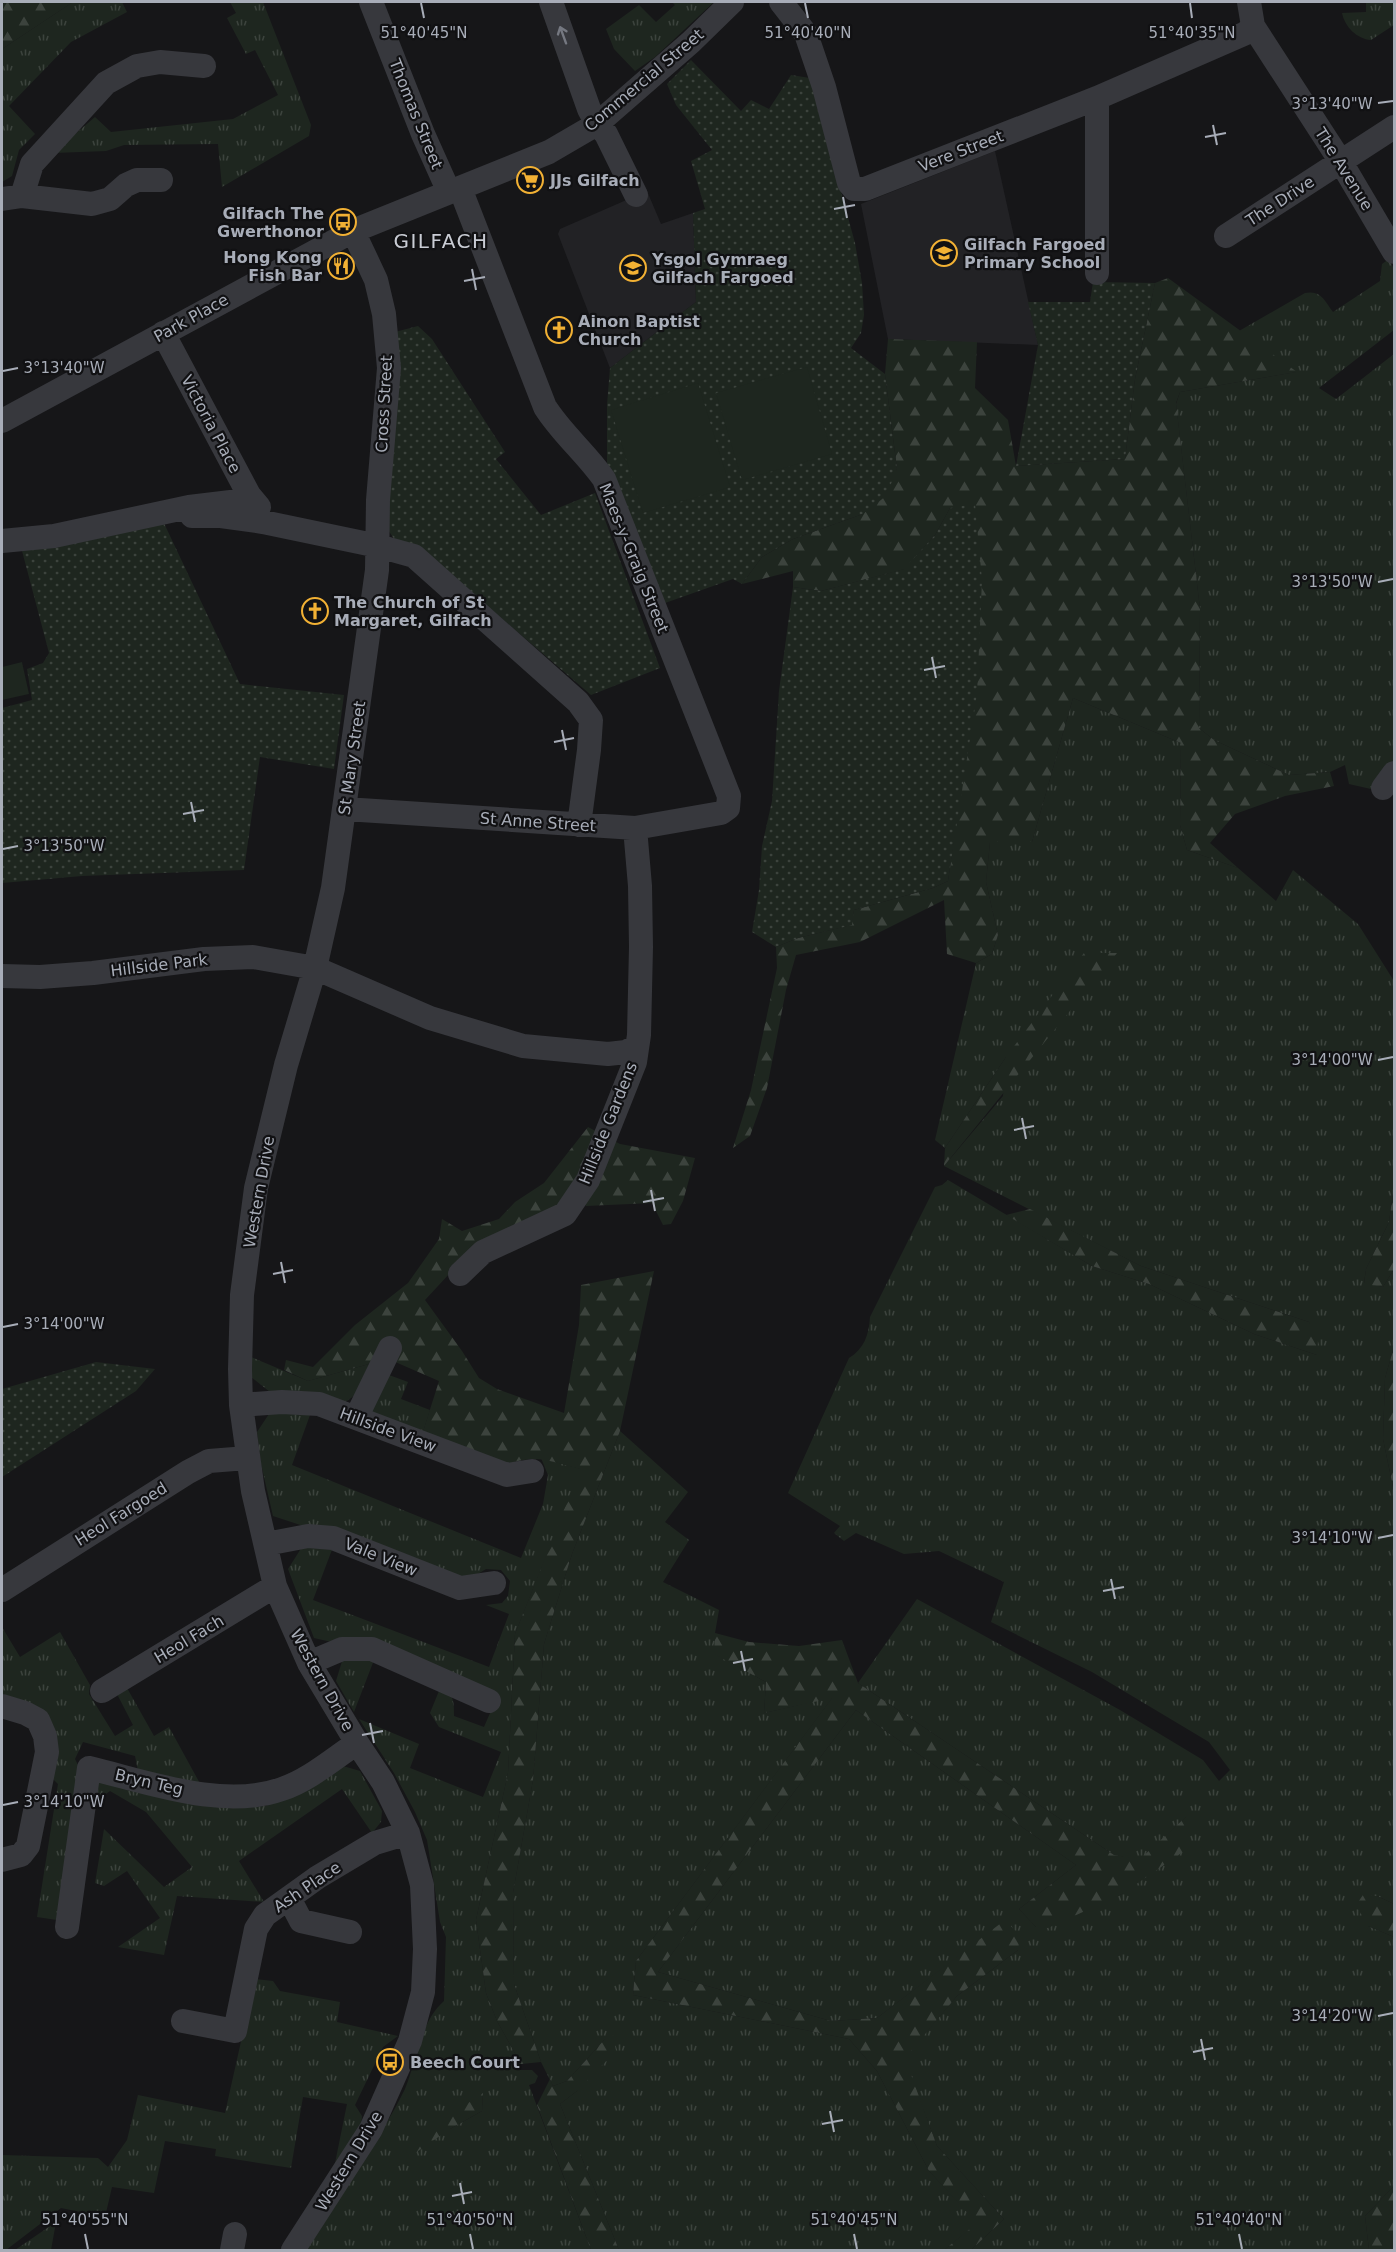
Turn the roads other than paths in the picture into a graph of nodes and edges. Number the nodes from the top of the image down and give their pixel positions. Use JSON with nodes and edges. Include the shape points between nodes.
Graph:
{"nodes":[{"id":1,"x":371,"y":2,"type":"edge"},
{"id":2,"x":551,"y":2,"type":"edge"},
{"id":3,"x":732,"y":2,"type":"edge"},
{"id":4,"x":781,"y":2,"type":"edge"},
{"id":5,"x":1249,"y":2,"type":"edge"},
{"id":6,"x":1253,"y":26,"type":"junction"},
{"id":7,"x":204,"y":66,"type":"dead end"},
{"id":8,"x":1097,"y":98,"type":"junction"},
{"id":9,"x":597,"y":123,"type":"junction"},
{"id":10,"x":1395,"y":127,"type":"edge"},
{"id":11,"x":1341,"y":162,"type":"junction"},
{"id":12,"x":161,"y":180,"type":"dead end"},
{"id":13,"x":455,"y":190,"type":"junction"},
{"id":14,"x":636,"y":195,"type":"dead end"},
{"id":15,"x":12,"y":198,"type":"edge"},
{"id":16,"x":353,"y":231,"type":"junction"},
{"id":17,"x":1226,"y":236,"type":"dead end"},
{"id":18,"x":1394,"y":252,"type":"edge"},
{"id":19,"x":1097,"y":273,"type":"dead end"},
{"id":20,"x":163,"y":333,"type":"junction"},
{"id":21,"x":2,"y":422,"type":"edge"},
{"id":22,"x":192,"y":516,"type":"dead end"},
{"id":23,"x":2,"y":541,"type":"edge"},
{"id":24,"x":378,"y":546,"type":"junction"},
{"id":25,"x":728,"y":808,"type":"joint"},
{"id":26,"x":345,"y":809,"type":"junction"},
{"id":27,"x":579,"y":825,"type":"junction"},
{"id":28,"x":635,"y":828,"type":"junction"},
{"id":29,"x":315,"y":968,"type":"junction"},
{"id":30,"x":2,"y":976,"type":"edge"},
{"id":31,"x":635,"y":1047,"type":"junction"},
{"id":32,"x":460,"y":1274,"type":"dead end"},
{"id":33,"x":390,"y":1348,"type":"dead end"},
{"id":34,"x":241,"y":1405,"type":"junction"},
{"id":35,"x":356,"y":1418,"type":"junction"},
{"id":36,"x":248,"y":1458,"type":"junction"},
{"id":37,"x":532,"y":1471,"type":"dead end"},
{"id":38,"x":266,"y":1544,"type":"junction"},
{"id":39,"x":494,"y":1583,"type":"dead end"},
{"id":40,"x":275,"y":1586,"type":"junction"},
{"id":41,"x":2,"y":1590,"type":"edge"},
{"id":42,"x":309,"y":1663,"type":"junction"},
{"id":43,"x":102,"y":1691,"type":"dead end"},
{"id":44,"x":489,"y":1701,"type":"dead end"},
{"id":45,"x":2,"y":1706,"type":"edge"},
{"id":46,"x":357,"y":1743,"type":"junction"},
{"id":47,"x":408,"y":1833,"type":"junction"},
{"id":48,"x":2,"y":1860,"type":"edge"},
{"id":49,"x":290,"y":1898,"type":"junction"},
{"id":50,"x":67,"y":1927,"type":"dead end"},
{"id":51,"x":350,"y":1932,"type":"dead end"},
{"id":52,"x":183,"y":2021,"type":"dead end"},
{"id":53,"x":293,"y":2250,"type":"edge"}],
"edges":[{"from":1,"to":13,"type":"street","name":"Thomas Street","via":[[423,134]]},
{"from":9,"to":2,"type":"street","one_way":true},
{"from":3,"to":9,"type":"street","name":"Commercial Street"},
{"from":4,"to":8,"type":"street","name":"Vere Street","via":[[806,34],[849,183],[854,189],[865,189]]},
{"from":5,"to":6,"type":"street"},
{"from":6,"to":8,"type":"street","name":"Vere Street","via":[[1246,33]]},
{"from":6,"to":11,"type":"street","name":"The Avenue"},
{"from":7,"to":15,"type":"street","via":[[160,62],[137,66],[106,83],[32,164]]},
{"from":8,"to":19,"type":"street"},
{"from":9,"to":13,"type":"street","name":"Commercial Street","via":[[549,152]]},
{"from":9,"to":14,"type":"street"},
{"from":10,"to":11,"type":"street","name":"The Drive"},
{"from":11,"to":17,"type":"street","name":"The Drive"},
{"from":11,"to":18,"type":"street","name":"The Avenue"},
{"from":12,"to":15,"type":"street","via":[[137,180],[110,199],[92,204]]},
{"from":13,"to":16,"type":"street","name":"Park Place"},
{"from":13,"to":25,"type":"street","name":"Maes-y-Graig Street","via":[[545,407],[604,479],[729,796]]},
{"from":16,"to":20,"type":"street","name":"Park Place"},
{"from":16,"to":24,"type":"street","name":"Cross Street","via":[[376,280],[389,368]]},
{"from":20,"to":21,"type":"street","name":"Park Place"},
{"from":20,"to":23,"type":"street","name":"Victoria Place","via":[[256,503],[239,501],[189,507],[54,536]]},
{"from":22,"to":24,"type":"street","via":[[263,522]]},
{"from":24,"to":26,"type":"street","name":"St Mary Street"},
{"from":24,"to":27,"type":"street","via":[[414,556],[580,705],[591,720]]},
{"from":25,"to":28,"type":"street","name":"St Anne Street","via":[[721,813]]},
{"from":26,"to":27,"type":"street","name":"St Anne Street"},
{"from":26,"to":29,"type":"street","name":"St Mary Street"},
{"from":27,"to":28,"type":"street","name":"St Anne Street"},
{"from":28,"to":31,"type":"street","name":"Hillside Gardens","via":[[640,886],[639,1035]]},
{"from":29,"to":30,"type":"street","name":"Hillside Park","via":[[253,957],[93,973]]},
{"from":29,"to":31,"type":"street","name":"Hillside Park","via":[[430,1018],[523,1046],[608,1054]]},
{"from":29,"to":34,"type":"street","name":"Western Drive","via":[[256,1188],[242,1295]]},
{"from":31,"to":32,"type":"street","name":"Hillside Gardens","via":[[635,1062],[588,1180],[566,1214],[483,1252]]},
{"from":33,"to":35,"type":"street"},
{"from":34,"to":35,"type":"street","name":"Hillside View","via":[[319,1404]]},
{"from":34,"to":36,"type":"street","name":"Western Drive"},
{"from":35,"to":37,"type":"street","name":"Hillside View","via":[[507,1475]]},
{"from":36,"to":38,"type":"street","name":"Western Drive"},
{"from":36,"to":41,"type":"street","name":"Heol Fargoed","via":[[209,1461],[188,1472]]},
{"from":38,"to":39,"type":"street","name":"Vale View","via":[[308,1536],[333,1538],[460,1588]]},
{"from":38,"to":40,"type":"street","name":"Western Drive"},
{"from":40,"to":42,"type":"street","name":"Western Drive"},
{"from":40,"to":43,"type":"street","name":"Heol Fach"},
{"from":42,"to":44,"type":"street","via":[[342,1649],[372,1649]]},
{"from":42,"to":46,"type":"street","name":"Western Drive"},
{"from":45,"to":48,"type":"street","via":[[38,1720],[47,1752],[28,1846],[21,1856]]},
{"from":46,"to":47,"type":"street","name":"Western Drive","via":[[383,1782]]},
{"from":46,"to":50,"type":"street","name":"Bryn Teg","via":[[282,1789],[227,1798],[89,1768]]},
{"from":47,"to":49,"type":"street","name":"Ash Place","via":[[375,1843]]},
{"from":47,"to":53,"type":"street","name":"Western Drive","via":[[422,1885],[425,1949],[423,1992],[412,2032],[371,2129]]},
{"from":49,"to":51,"type":"street","via":[[301,1921]]},
{"from":49,"to":52,"type":"street","name":"Ash Place","via":[[265,1915],[256,1929],[235,2031]]}]}
